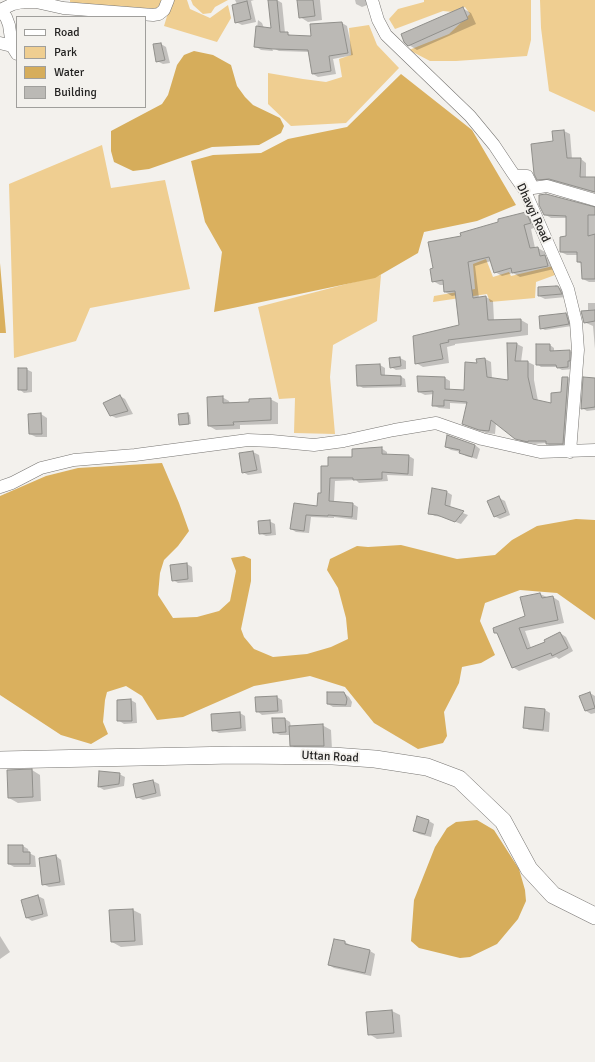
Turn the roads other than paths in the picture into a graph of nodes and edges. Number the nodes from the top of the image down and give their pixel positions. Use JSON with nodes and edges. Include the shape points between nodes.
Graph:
{"nodes":[{"id":1,"x":168,"y":0,"type":"edge"},
{"id":2,"x":372,"y":0,"type":"edge"},
{"id":3,"x":0,"y":10,"type":"edge"},
{"id":4,"x":10,"y":48,"type":"edge"},
{"id":5,"x":515,"y":176,"type":"junction"},
{"id":6,"x":595,"y":200,"type":"edge"},
{"id":7,"x":595,"y":450,"type":"edge"},
{"id":8,"x":570,"y":452,"type":"junction"},
{"id":9,"x":0,"y":487,"type":"edge"},
{"id":10,"x":0,"y":760,"type":"edge"},
{"id":11,"x":595,"y":916,"type":"edge"}],
"edges":[{"from":1,"to":3,"type":"street","via":[[164,10],[153,15],[64,8],[36,2],[18,3]]},
{"from":2,"to":5,"type":"street","name":"Dhavgi Road","via":[[378,20],[386,34],[470,116]]},
{"from":3,"to":4,"type":"street","via":[[6,17]]},
{"from":5,"to":6,"type":"street","via":[[527,176],[533,188],[547,186]]},
{"from":5,"to":8,"type":"street","name":"Dhavgi Road","via":[[524,189],[568,289],[576,322],[578,350]]},
{"from":7,"to":8,"type":"street"},
{"from":8,"to":9,"type":"street","via":[[540,452],[482,439],[436,423],[314,445],[248,440],[136,455],[74,460],[41,468]]},
{"from":10,"to":11,"type":"main road","name":"Uttan Road","via":[[234,755],[333,756],[427,767],[459,779],[504,821],[529,869],[553,895]]}]}
